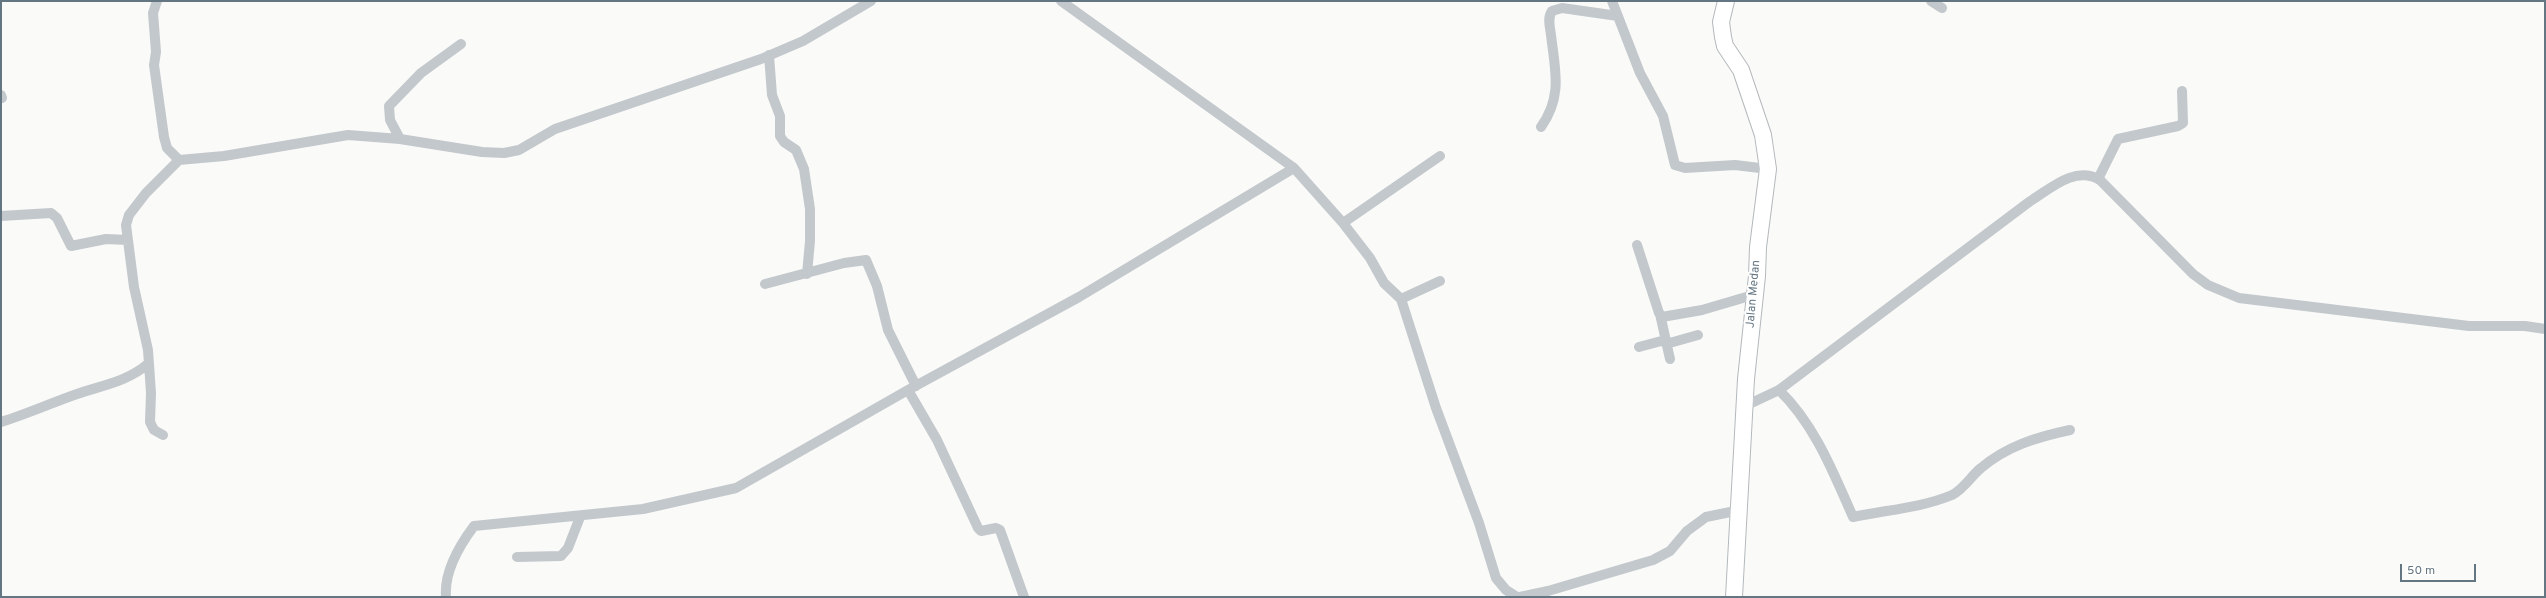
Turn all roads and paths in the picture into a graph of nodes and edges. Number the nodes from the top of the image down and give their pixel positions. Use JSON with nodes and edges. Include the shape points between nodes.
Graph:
{"nodes":[{"id":1,"x":157,"y":1,"type":"edge"},
{"id":2,"x":870,"y":1,"type":"edge"},
{"id":3,"x":1061,"y":1,"type":"edge"},
{"id":4,"x":1612,"y":1,"type":"edge"},
{"id":5,"x":1726,"y":1,"type":"edge"},
{"id":6,"x":1931,"y":1,"type":"edge"},
{"id":7,"x":1942,"y":8,"type":"dead end"},
{"id":8,"x":1618,"y":16,"type":"junction"},
{"id":9,"x":461,"y":44,"type":"dead end"},
{"id":10,"x":769,"y":55,"type":"junction"},
{"id":11,"x":2182,"y":91,"type":"dead end"},
{"id":12,"x":1541,"y":127,"type":"dead end"},
{"id":13,"x":400,"y":139,"type":"junction"},
{"id":14,"x":1440,"y":156,"type":"dead end"},
{"id":15,"x":179,"y":160,"type":"junction"},
{"id":16,"x":1294,"y":168,"type":"junction"},
{"id":17,"x":1768,"y":169,"type":"junction"},
{"id":18,"x":2098,"y":179,"type":"junction"},
{"id":19,"x":1,"y":216,"type":"edge"},
{"id":20,"x":1343,"y":223,"type":"junction"},
{"id":21,"x":128,"y":240,"type":"junction"},
{"id":22,"x":1637,"y":245,"type":"dead end"},
{"id":23,"x":807,"y":274,"type":"junction"},
{"id":24,"x":1440,"y":281,"type":"dead end"},
{"id":25,"x":765,"y":284,"type":"dead end"},
{"id":26,"x":1754,"y":295,"type":"junction"},
{"id":27,"x":1401,"y":299,"type":"junction"},
{"id":28,"x":1660,"y":314,"type":"junction"},
{"id":29,"x":2545,"y":329,"type":"edge"},
{"id":30,"x":1698,"y":335,"type":"dead end"},
{"id":31,"x":1666,"y":342,"type":"junction"},
{"id":32,"x":1639,"y":347,"type":"dead end"},
{"id":33,"x":1670,"y":359,"type":"dead end"},
{"id":34,"x":149,"y":363,"type":"junction"},
{"id":35,"x":912,"y":388,"type":"junction"},
{"id":36,"x":1779,"y":390,"type":"junction"},
{"id":37,"x":1745,"y":406,"type":"junction"},
{"id":38,"x":1,"y":422,"type":"edge"},
{"id":39,"x":2070,"y":430,"type":"dead end"},
{"id":40,"x":163,"y":436,"type":"dead end"},
{"id":41,"x":1740,"y":510,"type":"junction"},
{"id":42,"x":580,"y":517,"type":"junction"},
{"id":43,"x":517,"y":557,"type":"dead end"},
{"id":44,"x":1505,"y":594,"type":"edge"},
{"id":45,"x":446,"y":597,"type":"edge"},
{"id":46,"x":1024,"y":597,"type":"edge"},
{"id":47,"x":1518,"y":597,"type":"edge"},
{"id":48,"x":1734,"y":597,"type":"edge"}],
"edges":[{"from":1,"to":15,"type":"street","via":[[153,13],[156,52],[154,65],[164,137],[167,148]]},
{"from":2,"to":10,"type":"street","via":[[802,41]]},
{"from":3,"to":16,"type":"street"},
{"from":4,"to":8,"type":"street"},
{"from":5,"to":17,"type":"highway","name":"Jalan Medan","via":[[1721,22],[1725,46],[1742,70],[1763,135]]},
{"from":6,"to":7,"type":"street"},
{"from":8,"to":12,"type":"street","via":[[1562,8],[1551,13],[1549,23],[1556,94],[1551,112]]},
{"from":8,"to":17,"type":"street","via":[[1640,73],[1663,116],[1674,165],[1685,168],[1735,165]]},
{"from":9,"to":13,"type":"street","via":[[421,73],[389,106],[390,120]]},
{"from":10,"to":13,"type":"street","via":[[555,129],[519,150],[504,153],[482,152]]},
{"from":10,"to":23,"type":"street","via":[[772,94],[780,116],[780,136],[796,150],[804,169],[810,210]]},
{"from":11,"to":18,"type":"street","via":[[2184,119],[2181,124],[2119,139]]},
{"from":13,"to":15,"type":"street","via":[[348,135],[224,156]]},
{"from":14,"to":20,"type":"street"},
{"from":15,"to":21,"type":"street","via":[[128,215]]},
{"from":16,"to":20,"type":"street"},
{"from":16,"to":35,"type":"street","via":[[1079,297]]},
{"from":17,"to":26,"type":"highway","name":"Jalan Medan"},
{"from":18,"to":29,"type":"street","via":[[2193,274],[2208,285],[2239,298],[2469,326],[2525,326]]},
{"from":18,"to":36,"type":"street","via":[[2088,175],[2074,176],[2029,202]]},
{"from":19,"to":21,"type":"street","via":[[51,213],[57,218],[71,246],[106,239]]},
{"from":20,"to":27,"type":"street","via":[[1370,258],[1384,284]]},
{"from":21,"to":34,"type":"street"},
{"from":22,"to":28,"type":"street"},
{"from":23,"to":25,"type":"street"},
{"from":23,"to":35,"type":"street","via":[[844,263],[866,260],[888,330]]},
{"from":24,"to":27,"type":"street"},
{"from":26,"to":28,"type":"street","via":[[1702,310],[1664,317]]},
{"from":26,"to":37,"type":"highway","name":"Jalan Medan"},
{"from":27,"to":44,"type":"street","via":[[1436,408],[1496,578]]},
{"from":28,"to":31,"type":"street"},
{"from":30,"to":31,"type":"street"},
{"from":31,"to":32,"type":"street"},
{"from":31,"to":33,"type":"street"},
{"from":34,"to":38,"type":"street","via":[[138,373],[118,383],[83,392]]},
{"from":34,"to":40,"type":"street","via":[[150,422],[154,430]]},
{"from":35,"to":42,"type":"street","via":[[736,488],[643,509]]},
{"from":35,"to":46,"type":"street","via":[[977,527],[981,530],[1000,530]]},
{"from":36,"to":37,"type":"street"},
{"from":36,"to":39,"type":"street","via":[[1792,402],[1814,433],[1853,517],[1924,503],[1953,494],[1980,469],[2024,441]]},
{"from":37,"to":41,"type":"highway","name":"Jalan Medan"},
{"from":41,"to":47,"type":"street","via":[[1706,517],[1687,531],[1670,551],[1653,560],[1548,591]]},
{"from":41,"to":48,"type":"highway","name":"Jalan Medan"},
{"from":42,"to":43,"type":"street","via":[[568,548],[561,556]]},
{"from":42,"to":45,"type":"street","via":[[474,526],[460,546],[445,585]]},
{"from":44,"to":47,"type":"street"}]}
